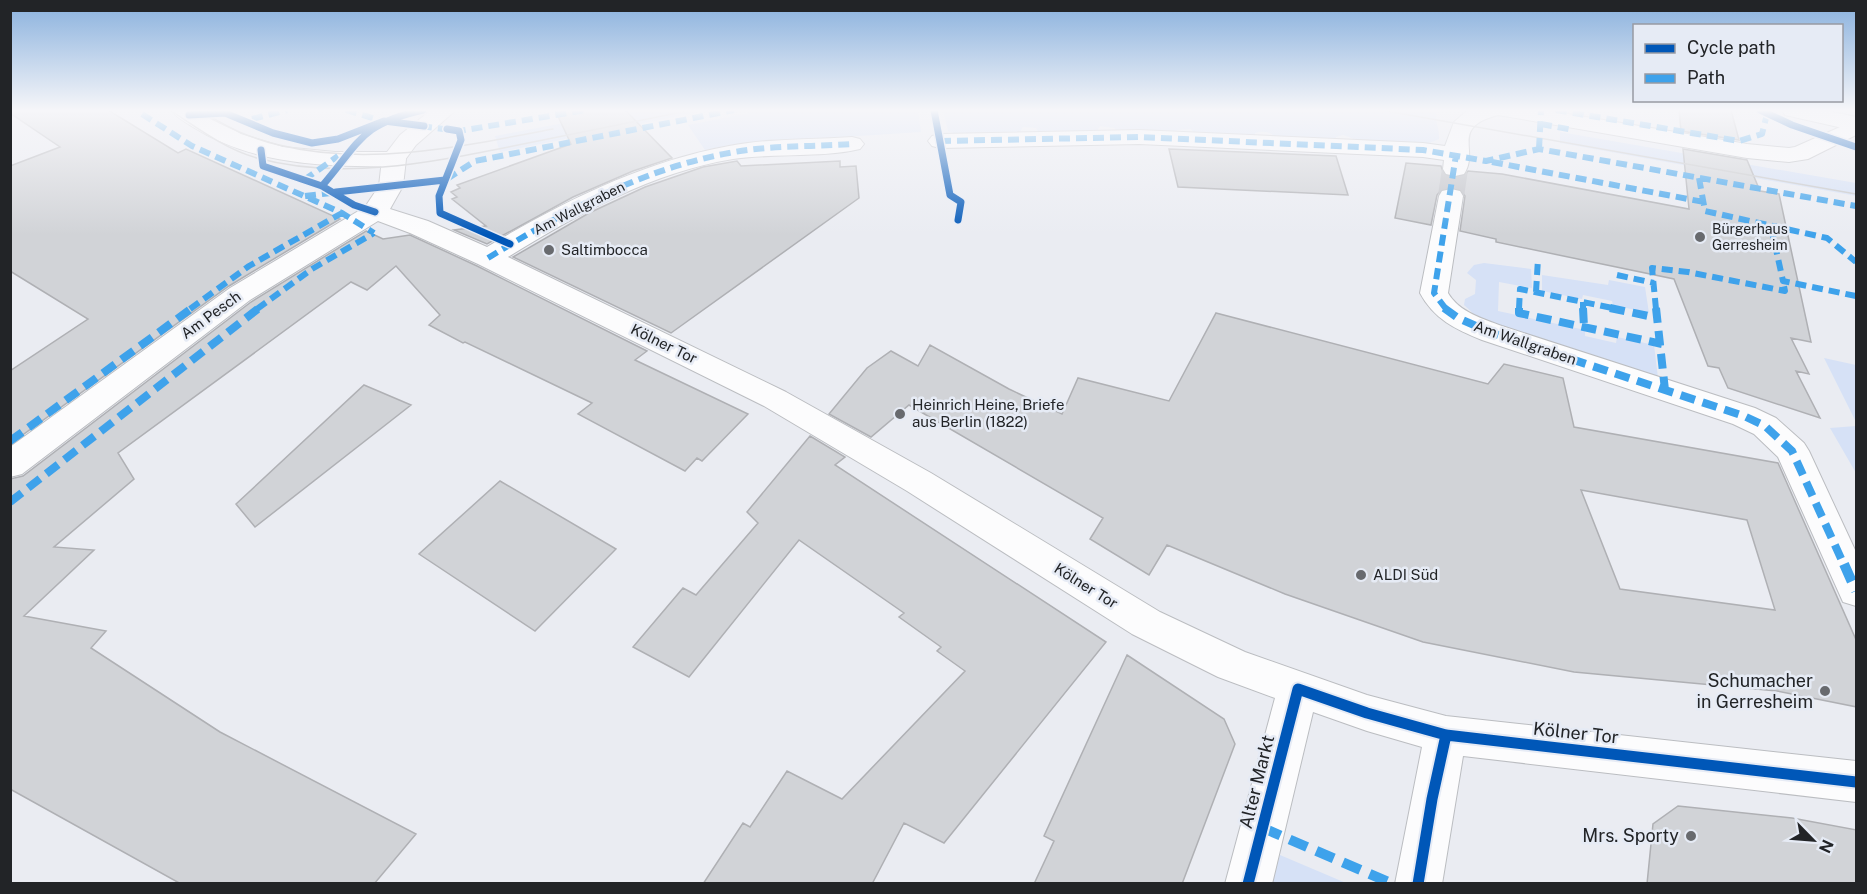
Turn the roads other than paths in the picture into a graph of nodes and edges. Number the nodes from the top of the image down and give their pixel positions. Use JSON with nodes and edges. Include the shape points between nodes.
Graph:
{"nodes":[{"id":1,"x":270,"y":152,"type":"edge"},
{"id":2,"x":399,"y":152,"type":"edge"},
{"id":3,"x":746,"y":152,"type":"edge"},
{"id":4,"x":1425,"y":152,"type":"edge"},
{"id":5,"x":1456,"y":152,"type":"edge"},
{"id":6,"x":1755,"y":152,"type":"edge"},
{"id":7,"x":1804,"y":152,"type":"edge"},
{"id":8,"x":394,"y":159,"type":"junction"},
{"id":9,"x":1454,"y":173,"type":"junction"},
{"id":10,"x":375,"y":212,"type":"junction"},
{"id":11,"x":488,"y":258,"type":"junction"},
{"id":12,"x":10,"y":465,"type":"edge"},
{"id":13,"x":1857,"y":591,"type":"edge"},
{"id":14,"x":1298,"y":688,"type":"junction"},
{"id":15,"x":1446,"y":735,"type":"junction"},
{"id":16,"x":1857,"y":782,"type":"edge"},
{"id":17,"x":1248,"y":884,"type":"edge"},
{"id":18,"x":1418,"y":884,"type":"edge"}],
"edges":[{"from":1,"to":8,"type":"street","via":[[301,158]]},
{"from":2,"to":8,"type":"street"},
{"from":3,"to":11,"type":"street","name":"Am Wallgraben","via":[[729,153],[636,180]]},
{"from":4,"to":9,"type":"street"},
{"from":5,"to":9,"type":"street","name":"Am Wallgraben"},
{"from":6,"to":7,"type":"street","via":[[1789,155]]},
{"from":8,"to":10,"type":"street","name":"Am Pesch","via":[[390,186]]},
{"from":9,"to":13,"type":"street","name":"Am Wallgraben","via":[[1434,293],[1439,305],[1492,333],[1765,426],[1792,452]]},
{"from":10,"to":11,"type":"street","name":"Kölner Tor"},
{"from":10,"to":12,"type":"street","name":"Am Pesch","via":[[240,294]]},
{"from":11,"to":14,"type":"street","name":"Kölner Tor","via":[[775,399],[920,482],[1146,623],[1232,665]]},
{"from":14,"to":15,"type":"street","name":"Kölner Tor"},
{"from":14,"to":17,"type":"street","name":"Alter Markt"},
{"from":15,"to":16,"type":"street","name":"Kölner Tor"},
{"from":15,"to":18,"type":"street"}]}
